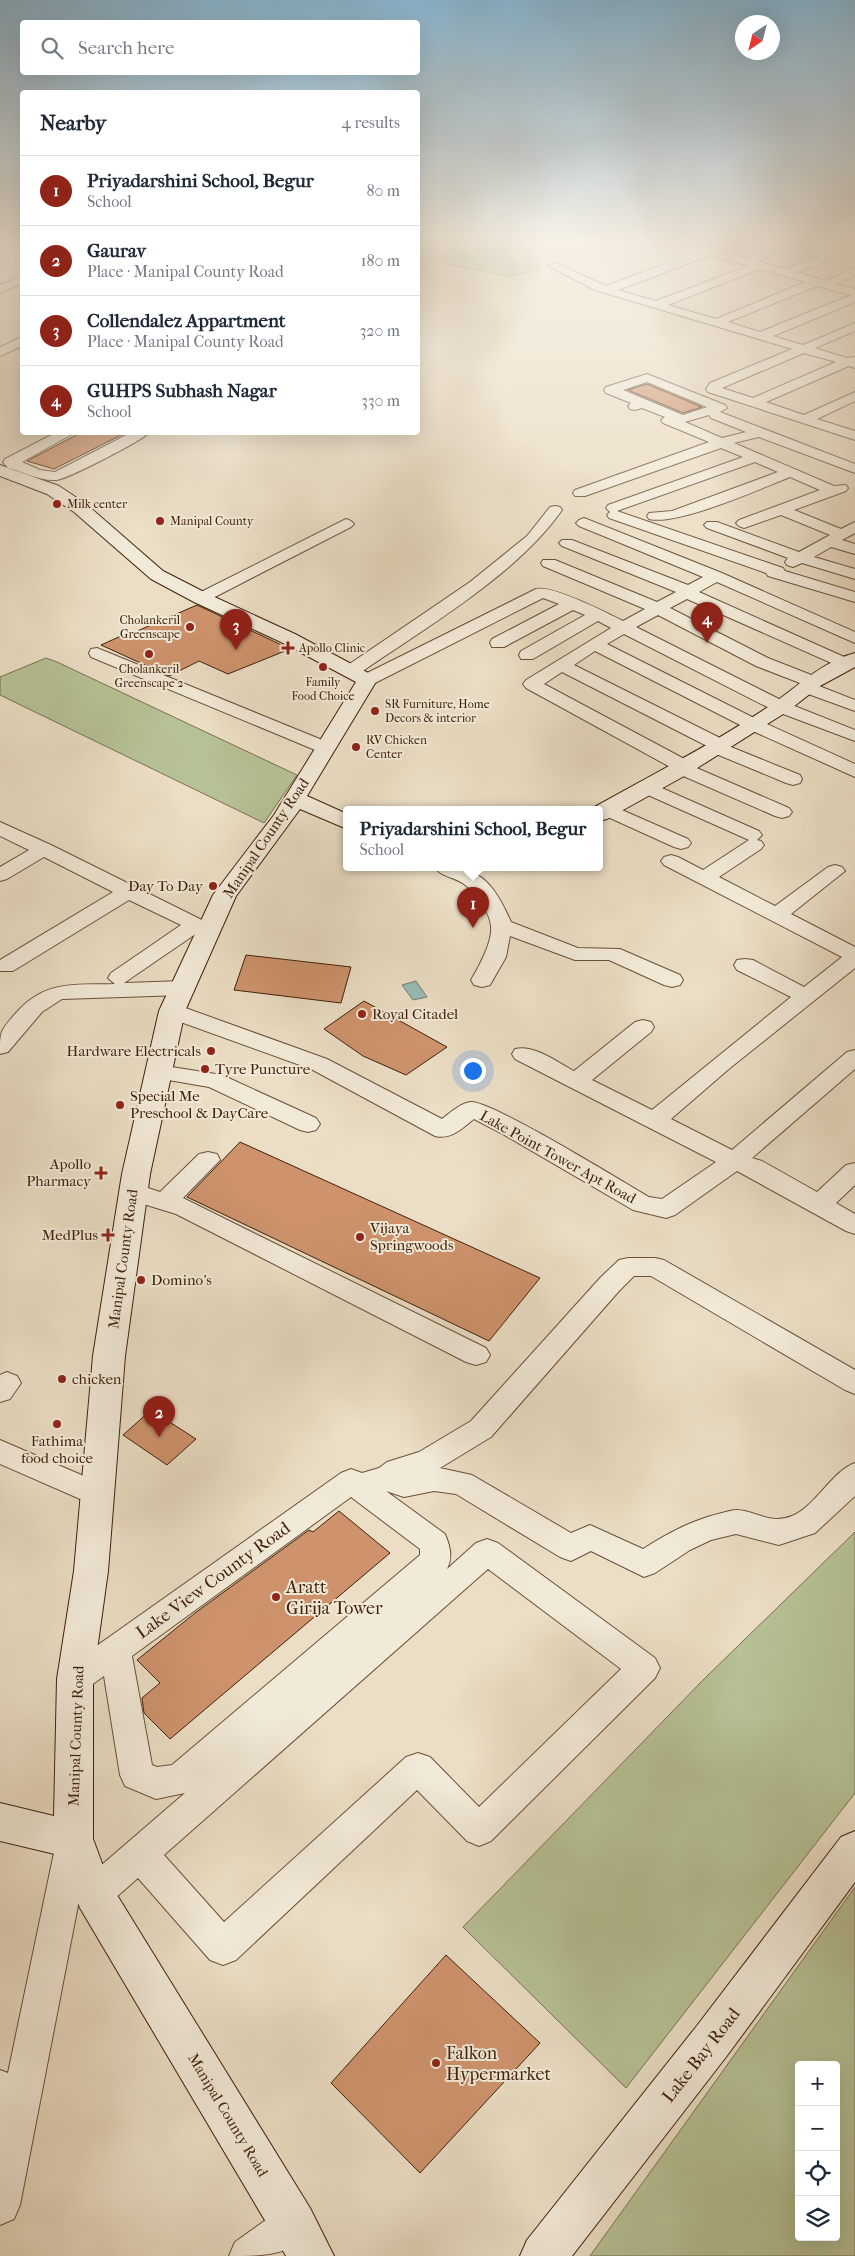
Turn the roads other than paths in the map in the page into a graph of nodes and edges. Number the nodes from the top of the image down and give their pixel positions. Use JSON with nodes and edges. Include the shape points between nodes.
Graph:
{"nodes":[{"id":1,"x":11,"y":346,"type":"edge"},
{"id":2,"x":794,"y":346,"type":"edge"},
{"id":3,"x":809,"y":346,"type":"edge"},
{"id":4,"x":803,"y":349,"type":"junction"},
{"id":5,"x":0,"y":352,"type":"edge"},
{"id":6,"x":852,"y":362,"type":"edge"},
{"id":7,"x":855,"y":396,"type":"edge"},
{"id":8,"x":614,"y":397,"type":"dead end"},
{"id":9,"x":753,"y":403,"type":"junction"},
{"id":10,"x":647,"y":408,"type":"junction"},
{"id":11,"x":716,"y":415,"type":"dead end"},
{"id":12,"x":803,"y":420,"type":"junction"},
{"id":13,"x":760,"y":432,"type":"junction"},
{"id":14,"x":64,"y":435,"type":"edge"},
{"id":15,"x":137,"y":435,"type":"edge"},
{"id":16,"x":854,"y":435,"type":"edge"},
{"id":17,"x":720,"y":444,"type":"junction"},
{"id":18,"x":753,"y":458,"type":"junction"},
{"id":19,"x":855,"y":469,"type":"edge"},
{"id":20,"x":10,"y":470,"type":"edge"},
{"id":21,"x":789,"y":472,"type":"junction"},
{"id":22,"x":855,"y":483,"type":"edge"},
{"id":23,"x":834,"y":491,"type":"junction"},
{"id":24,"x":580,"y":493,"type":"dead end"},
{"id":25,"x":555,"y":510,"type":"dead end"},
{"id":26,"x":782,"y":510,"type":"junction"},
{"id":27,"x":654,"y":516,"type":"dead end"},
{"id":28,"x":584,"y":523,"type":"dead end"},
{"id":29,"x":744,"y":523,"type":"dead end"},
{"id":30,"x":346,"y":524,"type":"dead end"},
{"id":31,"x":712,"y":525,"type":"dead end"},
{"id":32,"x":855,"y":527,"type":"edge"},
{"id":33,"x":834,"y":538,"type":"junction"},
{"id":34,"x":567,"y":543,"type":"dead end"},
{"id":35,"x":855,"y":549,"type":"edge"},
{"id":36,"x":801,"y":558,"type":"junction"},
{"id":37,"x":549,"y":563,"type":"dead end"},
{"id":38,"x":775,"y":572,"type":"junction"},
{"id":39,"x":855,"y":574,"type":"edge"},
{"id":40,"x":716,"y":576,"type":"junction"},
{"id":41,"x":746,"y":589,"type":"junction"},
{"id":42,"x":687,"y":591,"type":"junction"},
{"id":43,"x":855,"y":597,"type":"edge"},
{"id":44,"x":201,"y":598,"type":"junction"},
{"id":45,"x":573,"y":603,"type":"junction"},
{"id":46,"x":658,"y":609,"type":"junction"},
{"id":47,"x":599,"y":614,"type":"junction"},
{"id":48,"x":626,"y":627,"type":"junction"},
{"id":49,"x":855,"y":638,"type":"edge"},
{"id":50,"x":498,"y":643,"type":"dead end"},
{"id":51,"x":594,"y":644,"type":"junction"},
{"id":52,"x":97,"y":653,"type":"dead end"},
{"id":53,"x":527,"y":655,"type":"dead end"},
{"id":54,"x":563,"y":666,"type":"junction"},
{"id":55,"x":848,"y":666,"type":"edge"},
{"id":56,"x":359,"y":676,"type":"junction"},
{"id":57,"x":810,"y":685,"type":"junction"},
{"id":58,"x":855,"y":706,"type":"edge"},
{"id":59,"x":781,"y":707,"type":"junction"},
{"id":60,"x":752,"y":724,"type":"junction"},
{"id":61,"x":855,"y":736,"type":"edge"},
{"id":62,"x":717,"y":745,"type":"junction"},
{"id":63,"x":326,"y":748,"type":"junction"},
{"id":64,"x":682,"y":767,"type":"junction"},
{"id":65,"x":855,"y":771,"type":"edge"},
{"id":66,"x":793,"y":779,"type":"dead end"},
{"id":67,"x":646,"y":787,"type":"junction"},
{"id":68,"x":295,"y":798,"type":"junction"},
{"id":69,"x":603,"y":811,"type":"edge"},
{"id":70,"x":782,"y":812,"type":"dead end"},
{"id":71,"x":343,"y":820,"type":"edge"},
{"id":72,"x":0,"y":828,"type":"edge"},
{"id":73,"x":681,"y":843,"type":"dead end"},
{"id":74,"x":44,"y":849,"type":"junction"},
{"id":75,"x":671,"y":861,"type":"dead end"},
{"id":76,"x":453,"y":871,"type":"edge"},
{"id":77,"x":835,"y":871,"type":"dead end"},
{"id":78,"x":0,"y":876,"type":"edge"},
{"id":79,"x":704,"y":878,"type":"junction"},
{"id":80,"x":129,"y":891,"type":"junction"},
{"id":81,"x":776,"y":915,"type":"junction"},
{"id":82,"x":502,"y":926,"type":"junction"},
{"id":83,"x":202,"y":927,"type":"junction"},
{"id":84,"x":855,"y":956,"type":"edge"},
{"id":85,"x":745,"y":965,"type":"dead end"},
{"id":86,"x":5,"y":966,"type":"dead end"},
{"id":87,"x":119,"y":978,"type":"dead end"},
{"id":88,"x":482,"y":980,"type":"dead end"},
{"id":89,"x":672,"y":980,"type":"dead end"},
{"id":90,"x":805,"y":996,"type":"junction"},
{"id":91,"x":178,"y":1000,"type":"junction"},
{"id":92,"x":644,"y":1027,"type":"dead end"},
{"id":93,"x":0,"y":1047,"type":"edge"},
{"id":94,"x":523,"y":1054,"type":"dead end"},
{"id":95,"x":855,"y":1057,"type":"edge"},
{"id":96,"x":159,"y":1072,"type":"junction"},
{"id":97,"x":576,"y":1081,"type":"junction"},
{"id":98,"x":654,"y":1120,"type":"junction"},
{"id":99,"x":308,"y":1124,"type":"dead end"},
{"id":100,"x":208,"y":1160,"type":"dead end"},
{"id":101,"x":734,"y":1161,"type":"junction"},
{"id":102,"x":855,"y":1171,"type":"edge"},
{"id":103,"x":134,"y":1187,"type":"junction"},
{"id":104,"x":177,"y":1201,"type":"junction"},
{"id":105,"x":819,"y":1205,"type":"junction"},
{"id":106,"x":855,"y":1225,"type":"edge"},
{"id":107,"x":476,"y":1355,"type":"dead end"},
{"id":108,"x":855,"y":1383,"type":"edge"},
{"id":109,"x":0,"y":1451,"type":"edge"},
{"id":110,"x":431,"y":1470,"type":"junction"},
{"id":111,"x":855,"y":1475,"type":"edge"},
{"id":112,"x":352,"y":1481,"type":"junction"},
{"id":113,"x":97,"y":1494,"type":"junction"},
{"id":114,"x":115,"y":1651,"type":"junction"},
{"id":115,"x":75,"y":1679,"type":"junction"},
{"id":116,"x":0,"y":1822,"type":"edge"},
{"id":117,"x":73,"y":1839,"type":"junction"},
{"id":118,"x":855,"y":1850,"type":"edge"},
{"id":119,"x":140,"y":1854,"type":"junction"},
{"id":120,"x":94,"y":1894,"type":"junction"},
{"id":121,"x":12,"y":2092,"type":"edge"},
{"id":122,"x":0,"y":2205,"type":"edge"},
{"id":123,"x":303,"y":2240,"type":"edge"},
{"id":124,"x":249,"y":2256,"type":"edge"},
{"id":125,"x":543,"y":2256,"type":"edge"}],
"edges":[{"from":1,"to":5,"type":"street"},
{"from":2,"to":4,"type":"street"},
{"from":3,"to":4,"type":"street"},
{"from":4,"to":6,"type":"street"},
{"from":4,"to":9,"type":"street","via":[[713,387],[715,391]]},
{"from":6,"to":9,"type":"street"},
{"from":7,"to":12,"type":"street"},
{"from":8,"to":10,"type":"street"},
{"from":9,"to":12,"type":"street"},
{"from":10,"to":10,"type":"street","via":[[687,419],[720,408],[647,378],[611,390]]},
{"from":10,"to":17,"type":"street"},
{"from":11,"to":13,"type":"street"},
{"from":12,"to":16,"type":"street"},
{"from":13,"to":17,"type":"street"},
{"from":13,"to":19,"type":"street"},
{"from":14,"to":20,"type":"street","via":[[10,462],[13,464]]},
{"from":15,"to":20,"type":"street","via":[[58,476]]},
{"from":17,"to":18,"type":"street"},
{"from":17,"to":24,"type":"street"},
{"from":18,"to":21,"type":"street"},
{"from":18,"to":38,"type":"street","via":[[614,512]]},
{"from":20,"to":44,"type":"main road","via":[[53,490],[80,508],[156,576]]},
{"from":21,"to":23,"type":"street"},
{"from":21,"to":27,"type":"street","via":[[674,515]]},
{"from":22,"to":23,"type":"street"},
{"from":23,"to":26,"type":"street"},
{"from":25,"to":56,"type":"street","via":[[532,539]]},
{"from":26,"to":29,"type":"street"},
{"from":26,"to":33,"type":"street"},
{"from":28,"to":40,"type":"street"},
{"from":30,"to":44,"type":"street"},
{"from":31,"to":36,"type":"street"},
{"from":32,"to":33,"type":"street"},
{"from":33,"to":35,"type":"street"},
{"from":33,"to":36,"type":"street"},
{"from":34,"to":42,"type":"street"},
{"from":36,"to":38,"type":"street"},
{"from":36,"to":39,"type":"street"},
{"from":37,"to":46,"type":"street"},
{"from":38,"to":41,"type":"street"},
{"from":38,"to":43,"type":"street"},
{"from":40,"to":41,"type":"street"},
{"from":40,"to":42,"type":"street"},
{"from":41,"to":49,"type":"street"},
{"from":42,"to":46,"type":"street"},
{"from":42,"to":55,"type":"street"},
{"from":44,"to":56,"type":"main road","via":[[288,638]]},
{"from":45,"to":47,"type":"street"},
{"from":45,"to":50,"type":"street"},
{"from":45,"to":56,"type":"street","via":[[542,592]]},
{"from":46,"to":48,"type":"street"},
{"from":46,"to":57,"type":"street"},
{"from":47,"to":48,"type":"street"},
{"from":47,"to":53,"type":"street"},
{"from":48,"to":51,"type":"street"},
{"from":48,"to":59,"type":"street"},
{"from":51,"to":54,"type":"street"},
{"from":51,"to":60,"type":"street"},
{"from":52,"to":63,"type":"street"},
{"from":54,"to":62,"type":"street"},
{"from":54,"to":64,"type":"street","via":[[532,684]]},
{"from":55,"to":57,"type":"main road"},
{"from":56,"to":63,"type":"main road","name":"Manipal County Road"},
{"from":57,"to":58,"type":"street"},
{"from":57,"to":59,"type":"main road"},
{"from":59,"to":60,"type":"main road"},
{"from":59,"to":61,"type":"street"},
{"from":60,"to":62,"type":"main road"},
{"from":60,"to":65,"type":"street"},
{"from":62,"to":64,"type":"main road"},
{"from":62,"to":66,"type":"street"},
{"from":63,"to":68,"type":"main road","name":"Manipal County Road"},
{"from":64,"to":67,"type":"main road"},
{"from":64,"to":70,"type":"street"},
{"from":67,"to":69,"type":"main road"},
{"from":67,"to":79,"type":"street","via":[[753,840]]},
{"from":68,"to":71,"type":"main road"},
{"from":68,"to":83,"type":"main road","name":"Manipal County Road"},
{"from":69,"to":73,"type":"street"},
{"from":72,"to":74,"type":"street"},
{"from":74,"to":78,"type":"street"},
{"from":74,"to":80,"type":"street"},
{"from":75,"to":79,"type":"street"},
{"from":76,"to":82,"type":"street","via":[[471,879],[490,898]]},
{"from":77,"to":81,"type":"street"},
{"from":79,"to":81,"type":"street"},
{"from":80,"to":83,"type":"street"},
{"from":80,"to":86,"type":"street"},
{"from":81,"to":84,"type":"street"},
{"from":82,"to":88,"type":"street","via":[[495,956]]},
{"from":82,"to":89,"type":"street","via":[[575,954],[612,954]]},
{"from":83,"to":87,"type":"street"},
{"from":83,"to":91,"type":"main road","name":"Manipal County Road"},
{"from":84,"to":90,"type":"street"},
{"from":85,"to":90,"type":"street"},
{"from":90,"to":98,"type":"street"},
{"from":91,"to":93,"type":"street","via":[[59,992],[40,1001]]},
{"from":91,"to":96,"type":"main road","name":"Manipal County Road"},
{"from":91,"to":101,"type":"street","name":"Lake Point Tower Apt Road","via":[[319,1064],[443,1130],[472,1108],[509,1126],[642,1204],[666,1209]]},
{"from":92,"to":97,"type":"street"},
{"from":94,"to":97,"type":"street"},
{"from":95,"to":101,"type":"street"},
{"from":96,"to":99,"type":"street","via":[[214,1080]]},
{"from":96,"to":103,"type":"main road","name":"Manipal County Road"},
{"from":97,"to":98,"type":"street"},
{"from":98,"to":101,"type":"street"},
{"from":100,"to":104,"type":"street"},
{"from":101,"to":105,"type":"street","via":[[754,1167]]},
{"from":102,"to":105,"type":"street"},
{"from":103,"to":104,"type":"street","via":[[167,1204]]},
{"from":103,"to":113,"type":"main road","name":"Manipal County Road","via":[[109,1356]]},
{"from":104,"to":107,"type":"street"},
{"from":105,"to":106,"type":"street"},
{"from":108,"to":110,"type":"street","via":[[655,1267],[628,1266],[481,1429]]},
{"from":109,"to":113,"type":"street"},
{"from":110,"to":111,"type":"street","via":[[462,1483],[571,1548],[590,1537],[644,1564],[705,1529],[736,1522],[779,1533],[805,1524]]},
{"from":110,"to":112,"type":"street","via":[[404,1485],[386,1479]]},
{"from":112,"to":114,"type":"street","name":"Lake View County Road"},
{"from":112,"to":114,"type":"street","via":[[434,1543],[436,1560],[179,1780],[156,1782],[137,1775]]},
{"from":113,"to":115,"type":"main road","name":"Manipal County Road","via":[[91,1571]]},
{"from":114,"to":115,"type":"street","name":"Lake View County Road"},
{"from":115,"to":117,"type":"main road","name":"Manipal County Road"},
{"from":116,"to":117,"type":"main road"},
{"from":117,"to":120,"type":"main road","name":"Manipal County Road"},
{"from":117,"to":121,"type":"street"},
{"from":118,"to":125,"type":"main road","name":"Lake Bay Road","via":[[711,2042]]},
{"from":119,"to":119,"type":"street","via":[[487,1552],[644,1668],[479,1830],[418,1768],[223,1947]]},
{"from":119,"to":120,"type":"street"},
{"from":120,"to":123,"type":"main road","name":"Manipal County Road"},
{"from":121,"to":122,"type":"street"},
{"from":123,"to":124,"type":"street"}]}
